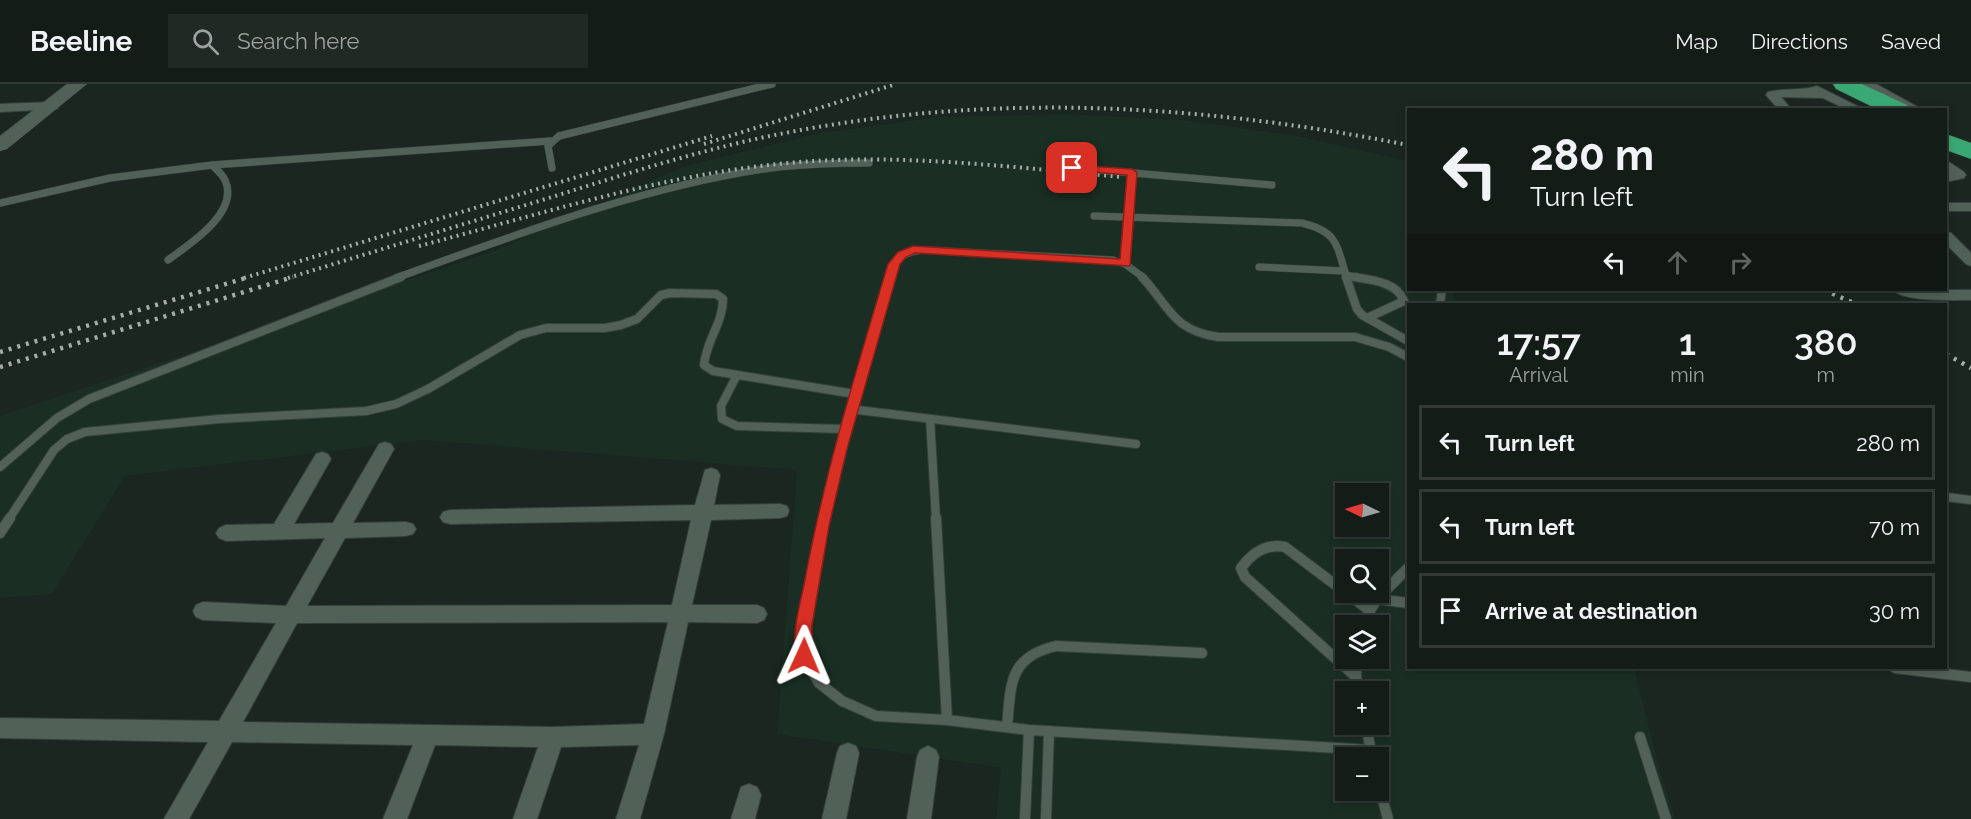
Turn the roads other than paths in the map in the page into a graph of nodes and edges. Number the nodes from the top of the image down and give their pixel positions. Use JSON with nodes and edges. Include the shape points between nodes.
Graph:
{"nodes":[{"id":1,"x":78,"y":84,"type":"edge"},
{"id":2,"x":772,"y":84,"type":"edge"},
{"id":3,"x":1805,"y":84,"type":"edge"},
{"id":4,"x":1853,"y":95,"type":"edge"},
{"id":5,"x":53,"y":106,"type":"junction"},
{"id":6,"x":0,"y":108,"type":"edge"},
{"id":7,"x":1784,"y":108,"type":"edge"},
{"id":8,"x":1893,"y":108,"type":"edge"},
{"id":9,"x":1908,"y":108,"type":"edge"},
{"id":10,"x":1947,"y":131,"type":"edge"},
{"id":11,"x":550,"y":141,"type":"junction"},
{"id":12,"x":1947,"y":141,"type":"edge"},
{"id":13,"x":2,"y":142,"type":"edge"},
{"id":14,"x":1971,"y":143,"type":"edge"},
{"id":15,"x":1971,"y":152,"type":"edge"},
{"id":16,"x":869,"y":163,"type":"dead end"},
{"id":17,"x":212,"y":165,"type":"junction"},
{"id":18,"x":1947,"y":165,"type":"edge"},
{"id":19,"x":1052,"y":166,"type":"dead end"},
{"id":20,"x":552,"y":168,"type":"dead end"},
{"id":21,"x":1132,"y":172,"type":"junction"},
{"id":22,"x":1947,"y":178,"type":"edge"},
{"id":23,"x":1272,"y":185,"type":"dead end"},
{"id":24,"x":0,"y":204,"type":"edge"},
{"id":25,"x":1947,"y":207,"type":"edge"},
{"id":26,"x":1971,"y":207,"type":"edge"},
{"id":27,"x":1094,"y":216,"type":"dead end"},
{"id":28,"x":1127,"y":219,"type":"junction"},
{"id":29,"x":1947,"y":237,"type":"edge"},
{"id":30,"x":168,"y":260,"type":"dead end"},
{"id":31,"x":1971,"y":261,"type":"edge"},
{"id":32,"x":1126,"y":263,"type":"junction"},
{"id":33,"x":1259,"y":267,"type":"dead end"},
{"id":34,"x":1345,"y":273,"type":"junction"},
{"id":35,"x":1908,"y":291,"type":"edge"},
{"id":36,"x":1971,"y":295,"type":"edge"},
{"id":37,"x":1367,"y":318,"type":"junction"},
{"id":38,"x":1407,"y":341,"type":"edge"},
{"id":39,"x":1407,"y":357,"type":"edge"},
{"id":40,"x":737,"y":375,"type":"junction"},
{"id":41,"x":855,"y":394,"type":"junction"},
{"id":42,"x":850,"y":409,"type":"junction"},
{"id":43,"x":930,"y":419,"type":"junction"},
{"id":44,"x":844,"y":429,"type":"junction"},
{"id":45,"x":1136,"y":444,"type":"dead end"},
{"id":46,"x":385,"y":449,"type":"dead end"},
{"id":47,"x":322,"y":459,"type":"dead end"},
{"id":48,"x":0,"y":467,"type":"edge"},
{"id":49,"x":711,"y":475,"type":"dead end"},
{"id":50,"x":1947,"y":497,"type":"edge"},
{"id":51,"x":1971,"y":500,"type":"edge"},
{"id":52,"x":780,"y":511,"type":"dead end"},
{"id":53,"x":702,"y":514,"type":"junction"},
{"id":54,"x":450,"y":517,"type":"dead end"},
{"id":55,"x":340,"y":529,"type":"junction"},
{"id":56,"x":406,"y":529,"type":"dead end"},
{"id":57,"x":280,"y":531,"type":"junction"},
{"id":58,"x":0,"y":533,"type":"edge"},
{"id":59,"x":225,"y":533,"type":"dead end"},
{"id":60,"x":1407,"y":569,"type":"edge"},
{"id":61,"x":1389,"y":587,"type":"edge"},
{"id":62,"x":1389,"y":601,"type":"edge"},
{"id":63,"x":1374,"y":603,"type":"edge"},
{"id":64,"x":1407,"y":603,"type":"edge"},
{"id":65,"x":1369,"y":610,"type":"junction"},
{"id":66,"x":203,"y":611,"type":"dead end"},
{"id":67,"x":680,"y":612,"type":"junction"},
{"id":68,"x":757,"y":614,"type":"dead end"},
{"id":69,"x":1366,"y":615,"type":"edge"},
{"id":70,"x":291,"y":616,"type":"junction"},
{"id":71,"x":1202,"y":653,"type":"dead end"},
{"id":72,"x":1356,"y":669,"type":"edge"},
{"id":73,"x":1903,"y":669,"type":"edge"},
{"id":74,"x":1356,"y":677,"type":"junction"},
{"id":75,"x":1971,"y":677,"type":"edge"},
{"id":76,"x":1357,"y":681,"type":"edge"},
{"id":77,"x":947,"y":720,"type":"junction"},
{"id":78,"x":1007,"y":727,"type":"junction"},
{"id":79,"x":0,"y":728,"type":"edge"},
{"id":80,"x":1029,"y":730,"type":"junction"},
{"id":81,"x":1049,"y":731,"type":"junction"},
{"id":82,"x":225,"y":732,"type":"junction"},
{"id":83,"x":653,"y":734,"type":"junction"},
{"id":84,"x":428,"y":735,"type":"junction"},
{"id":85,"x":552,"y":737,"type":"junction"},
{"id":86,"x":1640,"y":737,"type":"dead end"},
{"id":87,"x":1335,"y":751,"type":"edge"},
{"id":88,"x":848,"y":753,"type":"dead end"},
{"id":89,"x":928,"y":757,"type":"dead end"},
{"id":90,"x":749,"y":795,"type":"dead end"},
{"id":91,"x":1383,"y":801,"type":"edge"},
{"id":92,"x":176,"y":819,"type":"edge"},
{"id":93,"x":395,"y":819,"type":"edge"},
{"id":94,"x":525,"y":819,"type":"edge"},
{"id":95,"x":628,"y":819,"type":"edge"},
{"id":96,"x":743,"y":819,"type":"edge"},
{"id":97,"x":834,"y":819,"type":"edge"},
{"id":98,"x":919,"y":819,"type":"edge"},
{"id":99,"x":1025,"y":819,"type":"edge"},
{"id":100,"x":1046,"y":819,"type":"edge"},
{"id":101,"x":1388,"y":819,"type":"edge"},
{"id":102,"x":1666,"y":819,"type":"edge"}],
"edges":[{"from":1,"to":5,"type":"street"},
{"from":2,"to":11,"type":"lane","via":[[592,126]]},
{"from":3,"to":4,"type":"street"},
{"from":4,"to":7,"type":"street","via":[[1772,95]]},
{"from":4,"to":8,"type":"highway"},
{"from":4,"to":9,"type":"street"},
{"from":5,"to":6,"type":"street"},
{"from":5,"to":13,"type":"street"},
{"from":10,"to":14,"type":"highway"},
{"from":11,"to":17,"type":"lane"},
{"from":11,"to":20,"type":"lane","via":[[547,147]]},
{"from":12,"to":15,"type":"highway"},
{"from":16,"to":48,"type":"lane","via":[[741,171],[609,205],[460,255],[89,399],[57,418]]},
{"from":17,"to":24,"type":"lane","via":[[110,178]]},
{"from":17,"to":30,"type":"lane","via":[[229,184],[228,199],[201,236]]},
{"from":18,"to":22,"type":"street","via":[[1959,175]]},
{"from":19,"to":21,"type":"lane"},
{"from":21,"to":23,"type":"lane"},
{"from":21,"to":28,"type":"lane"},
{"from":25,"to":26,"type":"street"},
{"from":27,"to":28,"type":"lane"},
{"from":28,"to":32,"type":"lane"},
{"from":28,"to":34,"type":"lane","via":[[1302,223],[1322,228],[1336,245]]},
{"from":29,"to":31,"type":"street"},
{"from":32,"to":39,"type":"lane","via":[[1143,276],[1180,323],[1198,333],[1218,337],[1355,337]]},
{"from":32,"to":41,"type":"lane","via":[[926,250],[902,255],[894,264]]},
{"from":33,"to":34,"type":"lane"},
{"from":34,"to":37,"type":"lane","via":[[1357,309]]},
{"from":34,"to":37,"type":"lane","via":[[1385,283],[1401,292],[1404,301]]},
{"from":35,"to":36,"type":"street"},
{"from":37,"to":38,"type":"lane"},
{"from":40,"to":41,"type":"lane"},
{"from":40,"to":44,"type":"lane","via":[[721,406],[722,419],[737,426]]},
{"from":40,"to":58,"type":"lane","via":[[713,371],[704,365],[703,354],[724,308],[723,299],[716,294],[670,292],[660,295],[637,319],[621,325],[546,328],[520,334],[396,404],[366,411],[219,418],[85,432],[54,450]]},
{"from":41,"to":42,"type":"lane"},
{"from":42,"to":43,"type":"lane"},
{"from":42,"to":44,"type":"lane"},
{"from":43,"to":45,"type":"lane"},
{"from":43,"to":77,"type":"lane"},
{"from":44,"to":77,"type":"lane","via":[[806,614],[804,656],[819,682],[842,701],[876,716]]},
{"from":46,"to":55,"type":"street"},
{"from":47,"to":57,"type":"street"},
{"from":49,"to":53,"type":"street"},
{"from":50,"to":51,"type":"lane"},
{"from":52,"to":53,"type":"street"},
{"from":53,"to":54,"type":"street"},
{"from":53,"to":67,"type":"street"},
{"from":55,"to":56,"type":"street"},
{"from":55,"to":57,"type":"street"},
{"from":55,"to":70,"type":"street"},
{"from":57,"to":59,"type":"street"},
{"from":60,"to":61,"type":"lane"},
{"from":62,"to":64,"type":"lane"},
{"from":63,"to":65,"type":"lane"},
{"from":65,"to":69,"type":"lane"},
{"from":65,"to":74,"type":"lane","via":[[1276,544],[1269,544],[1241,568],[1245,577]]},
{"from":66,"to":70,"type":"street"},
{"from":67,"to":68,"type":"street"},
{"from":67,"to":70,"type":"street"},
{"from":67,"to":83,"type":"street"},
{"from":70,"to":82,"type":"street"},
{"from":71,"to":78,"type":"lane","via":[[1044,648],[1025,657],[1015,669]]},
{"from":72,"to":74,"type":"lane"},
{"from":73,"to":75,"type":"lane"},
{"from":74,"to":76,"type":"lane"},
{"from":77,"to":78,"type":"lane"},
{"from":78,"to":80,"type":"lane"},
{"from":79,"to":82,"type":"street"},
{"from":80,"to":81,"type":"lane"},
{"from":80,"to":99,"type":"lane"},
{"from":81,"to":87,"type":"lane"},
{"from":81,"to":100,"type":"lane"},
{"from":82,"to":84,"type":"street"},
{"from":82,"to":92,"type":"street"},
{"from":83,"to":85,"type":"street"},
{"from":83,"to":95,"type":"street"},
{"from":84,"to":85,"type":"street"},
{"from":84,"to":93,"type":"street"},
{"from":85,"to":94,"type":"street"},
{"from":86,"to":102,"type":"lane"},
{"from":88,"to":97,"type":"street"},
{"from":89,"to":98,"type":"street"},
{"from":90,"to":96,"type":"street"},
{"from":91,"to":101,"type":"lane"}]}
